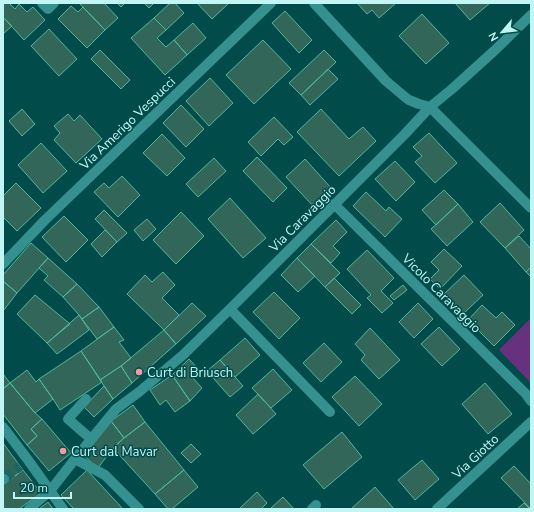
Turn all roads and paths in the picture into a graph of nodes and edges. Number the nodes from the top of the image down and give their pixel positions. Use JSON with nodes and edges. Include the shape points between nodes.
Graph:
{"nodes":[{"id":1,"x":42,"y":3,"type":"edge"},
{"id":2,"x":54,"y":3,"type":"edge"},
{"id":3,"x":271,"y":3,"type":"edge"},
{"id":4,"x":314,"y":3,"type":"edge"},
{"id":5,"x":531,"y":15,"type":"edge"},
{"id":6,"x":430,"y":107,"type":"junction"},
{"id":7,"x":529,"y":203,"type":"edge"},
{"id":8,"x":334,"y":204,"type":"junction"},
{"id":9,"x":3,"y":264,"type":"edge"},
{"id":10,"x":230,"y":309,"type":"junction"},
{"id":11,"x":86,"y":399,"type":"dead end"},
{"id":12,"x":531,"y":401,"type":"edge"},
{"id":13,"x":330,"y":412,"type":"dead end"},
{"id":14,"x":531,"y":422,"type":"edge"},
{"id":15,"x":3,"y":427,"type":"edge"},
{"id":16,"x":91,"y":439,"type":"junction"},
{"id":17,"x":75,"y":459,"type":"junction"},
{"id":18,"x":50,"y":491,"type":"junction"},
{"id":19,"x":29,"y":509,"type":"edge"},
{"id":20,"x":63,"y":509,"type":"edge"},
{"id":21,"x":139,"y":509,"type":"edge"},
{"id":22,"x":437,"y":509,"type":"edge"}],
"edges":[{"from":1,"to":2,"type":"street","via":[[48,9]]},
{"from":3,"to":9,"type":"street","name":"Via Amerigo Vespucci","via":[[45,220]]},
{"from":4,"to":6,"type":"street","via":[[397,91],[409,100]]},
{"from":5,"to":6,"type":"street","name":"Via Caravaggio","via":[[494,52]]},
{"from":6,"to":7,"type":"street"},
{"from":6,"to":8,"type":"street","name":"Via Caravaggio"},
{"from":8,"to":10,"type":"street","name":"Via Caravaggio"},
{"from":8,"to":12,"type":"street","name":"Vicolo Caravaggio"},
{"from":10,"to":13,"type":"street"},
{"from":10,"to":16,"type":"street","name":"Via Caravaggio","via":[[177,360],[116,409]]},
{"from":11,"to":16,"type":"street","via":[[68,419]]},
{"from":14,"to":22,"type":"street","name":"Via Giotto"},
{"from":15,"to":18,"type":"street","via":[[24,463]]},
{"from":16,"to":17,"type":"street","name":"Via Caravaggio"},
{"from":17,"to":18,"type":"street","name":"Via Caravaggio"},
{"from":17,"to":21,"type":"street","via":[[105,475]]},
{"from":18,"to":19,"type":"street","name":"Via Caravaggio"},
{"from":18,"to":20,"type":"street"}]}
